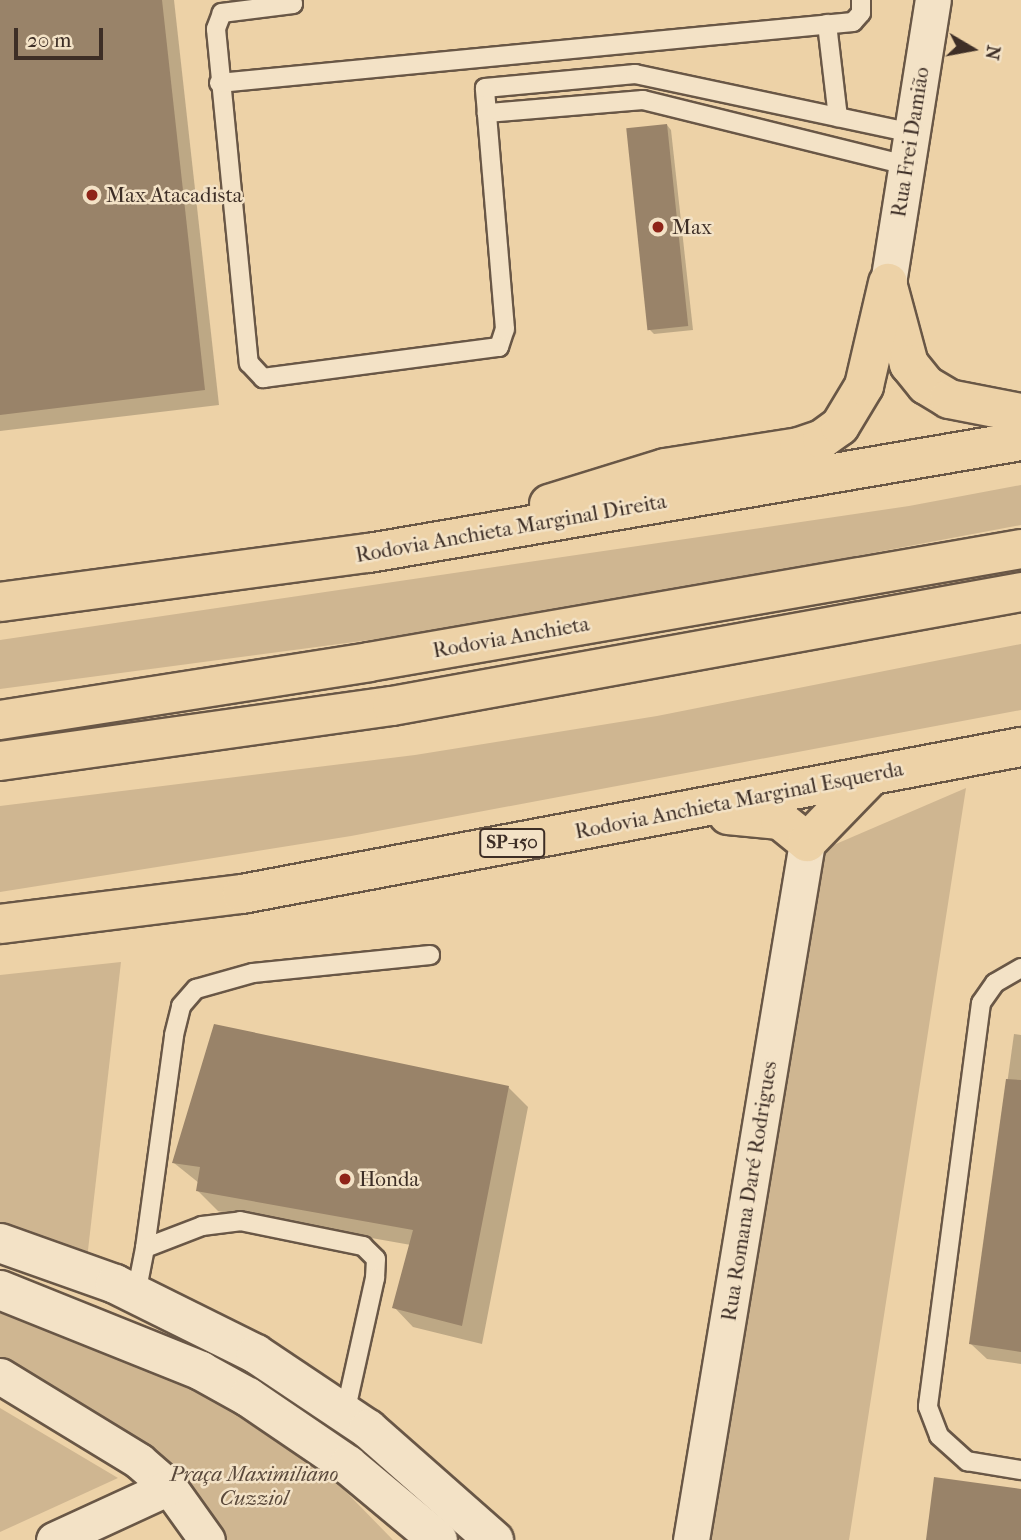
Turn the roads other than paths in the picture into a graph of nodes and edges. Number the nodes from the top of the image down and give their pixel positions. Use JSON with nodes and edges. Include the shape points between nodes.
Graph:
{"nodes":[{"id":1,"x":292,"y":0,"type":"edge"},
{"id":2,"x":861,"y":0,"type":"edge"},
{"id":3,"x":933,"y":0,"type":"edge"},
{"id":4,"x":827,"y":24,"type":"junction"},
{"id":5,"x":488,"y":57,"type":"junction"},
{"id":6,"x":219,"y":83,"type":"junction"},
{"id":7,"x":489,"y":85,"type":"junction"},
{"id":8,"x":487,"y":113,"type":"junction"},
{"id":9,"x":838,"y":117,"type":"junction"},
{"id":10,"x":909,"y":149,"type":"junction"},
{"id":11,"x":888,"y":283,"type":"junction"},
{"id":12,"x":1021,"y":413,"type":"edge"},
{"id":13,"x":1021,"y":441,"type":"edge"},
{"id":14,"x":473,"y":534,"type":"junction"},
{"id":15,"x":1021,"y":549,"type":"edge"},
{"id":16,"x":1021,"y":592,"type":"edge"},
{"id":17,"x":0,"y":602,"type":"edge"},
{"id":18,"x":0,"y":720,"type":"edge"},
{"id":19,"x":1021,"y":747,"type":"edge"},
{"id":20,"x":0,"y":761,"type":"edge"},
{"id":21,"x":873,"y":774,"type":"junction"},
{"id":22,"x":681,"y":812,"type":"junction"},
{"id":23,"x":807,"y":842,"type":"junction"},
{"id":24,"x":0,"y":923,"type":"edge"},
{"id":25,"x":430,"y":955,"type":"dead end"},
{"id":26,"x":1021,"y":968,"type":"edge"},
{"id":27,"x":0,"y":1243,"type":"edge"},
{"id":28,"x":145,"y":1248,"type":"junction"},
{"id":29,"x":0,"y":1290,"type":"edge"},
{"id":30,"x":136,"y":1294,"type":"junction"},
{"id":31,"x":0,"y":1376,"type":"edge"},
{"id":32,"x":345,"y":1413,"type":"junction"},
{"id":33,"x":1021,"y":1470,"type":"edge"},
{"id":34,"x":169,"y":1487,"type":"junction"},
{"id":35,"x":54,"y":1540,"type":"edge"},
{"id":36,"x":207,"y":1540,"type":"edge"},
{"id":37,"x":438,"y":1540,"type":"edge"},
{"id":38,"x":494,"y":1540,"type":"edge"},
{"id":39,"x":691,"y":1540,"type":"edge"}],
"edges":[{"from":1,"to":6,"type":"lane","via":[[293,4],[222,13],[216,29]]},
{"from":2,"to":4,"type":"lane","via":[[858,19]]},
{"from":3,"to":10,"type":"street","name":"Rua Frei Damião"},
{"from":4,"to":5,"type":"lane"},
{"from":4,"to":9,"type":"lane"},
{"from":5,"to":6,"type":"lane"},
{"from":5,"to":7,"type":"lane"},
{"from":6,"to":8,"type":"lane","via":[[250,363],[264,378],[499,347],[505,329]]},
{"from":7,"to":8,"type":"lane"},
{"from":7,"to":9,"type":"lane","via":[[635,74]]},
{"from":8,"to":10,"type":"lane","via":[[643,100]]},
{"from":9,"to":10,"type":"lane"},
{"from":10,"to":11,"type":"street","name":"Rua Frei Damião"},
{"from":11,"to":12,"type":"highway","via":[[909,364],[926,386],[949,399]]},
{"from":11,"to":14,"type":"highway","via":[[864,387],[840,426],[822,439],[594,486]]},
{"from":13,"to":14,"type":"highway","name":"Rodovia Anchieta Marginal Direita"},
{"from":14,"to":17,"type":"highway","name":"Rodovia Anchieta Marginal Direita","via":[[369,553]]},
{"from":15,"to":18,"type":"highway","name":"Rodovia Anchieta","via":[[369,662]]},
{"from":16,"to":20,"type":"highway","via":[[393,706]]},
{"from":19,"to":21,"type":"highway","name":"Rodovia Anchieta Marginal Esquerda","number":"SP-150"},
{"from":21,"to":22,"type":"highway","name":"Rodovia Anchieta Marginal Esquerda","number":"SP-150"},
{"from":21,"to":23,"type":"highway"},
{"from":22,"to":23,"type":"highway","via":[[780,820]]},
{"from":22,"to":24,"type":"highway","name":"Rodovia Anchieta Marginal Esquerda","number":"SP-150","via":[[242,894]]},
{"from":23,"to":39,"type":"street","name":"Rua Romana Daré Rodrigues"},
{"from":25,"to":28,"type":"lane","via":[[253,973],[195,989],[181,1006],[174,1035]]},
{"from":26,"to":33,"type":"lane","via":[[995,983],[981,1003],[928,1407],[939,1436],[967,1461]]},
{"from":27,"to":30,"type":"main road"},
{"from":28,"to":30,"type":"lane"},
{"from":28,"to":32,"type":"lane","via":[[202,1226],[240,1221],[363,1246],[376,1259],[375,1278]]},
{"from":29,"to":37,"type":"main road","via":[[201,1371],[248,1397],[348,1465]]},
{"from":30,"to":32,"type":"main road","via":[[215,1330]]},
{"from":31,"to":34,"type":"street","via":[[126,1451]]},
{"from":32,"to":38,"type":"main road"},
{"from":34,"to":35,"type":"street"},
{"from":34,"to":36,"type":"street"}]}
